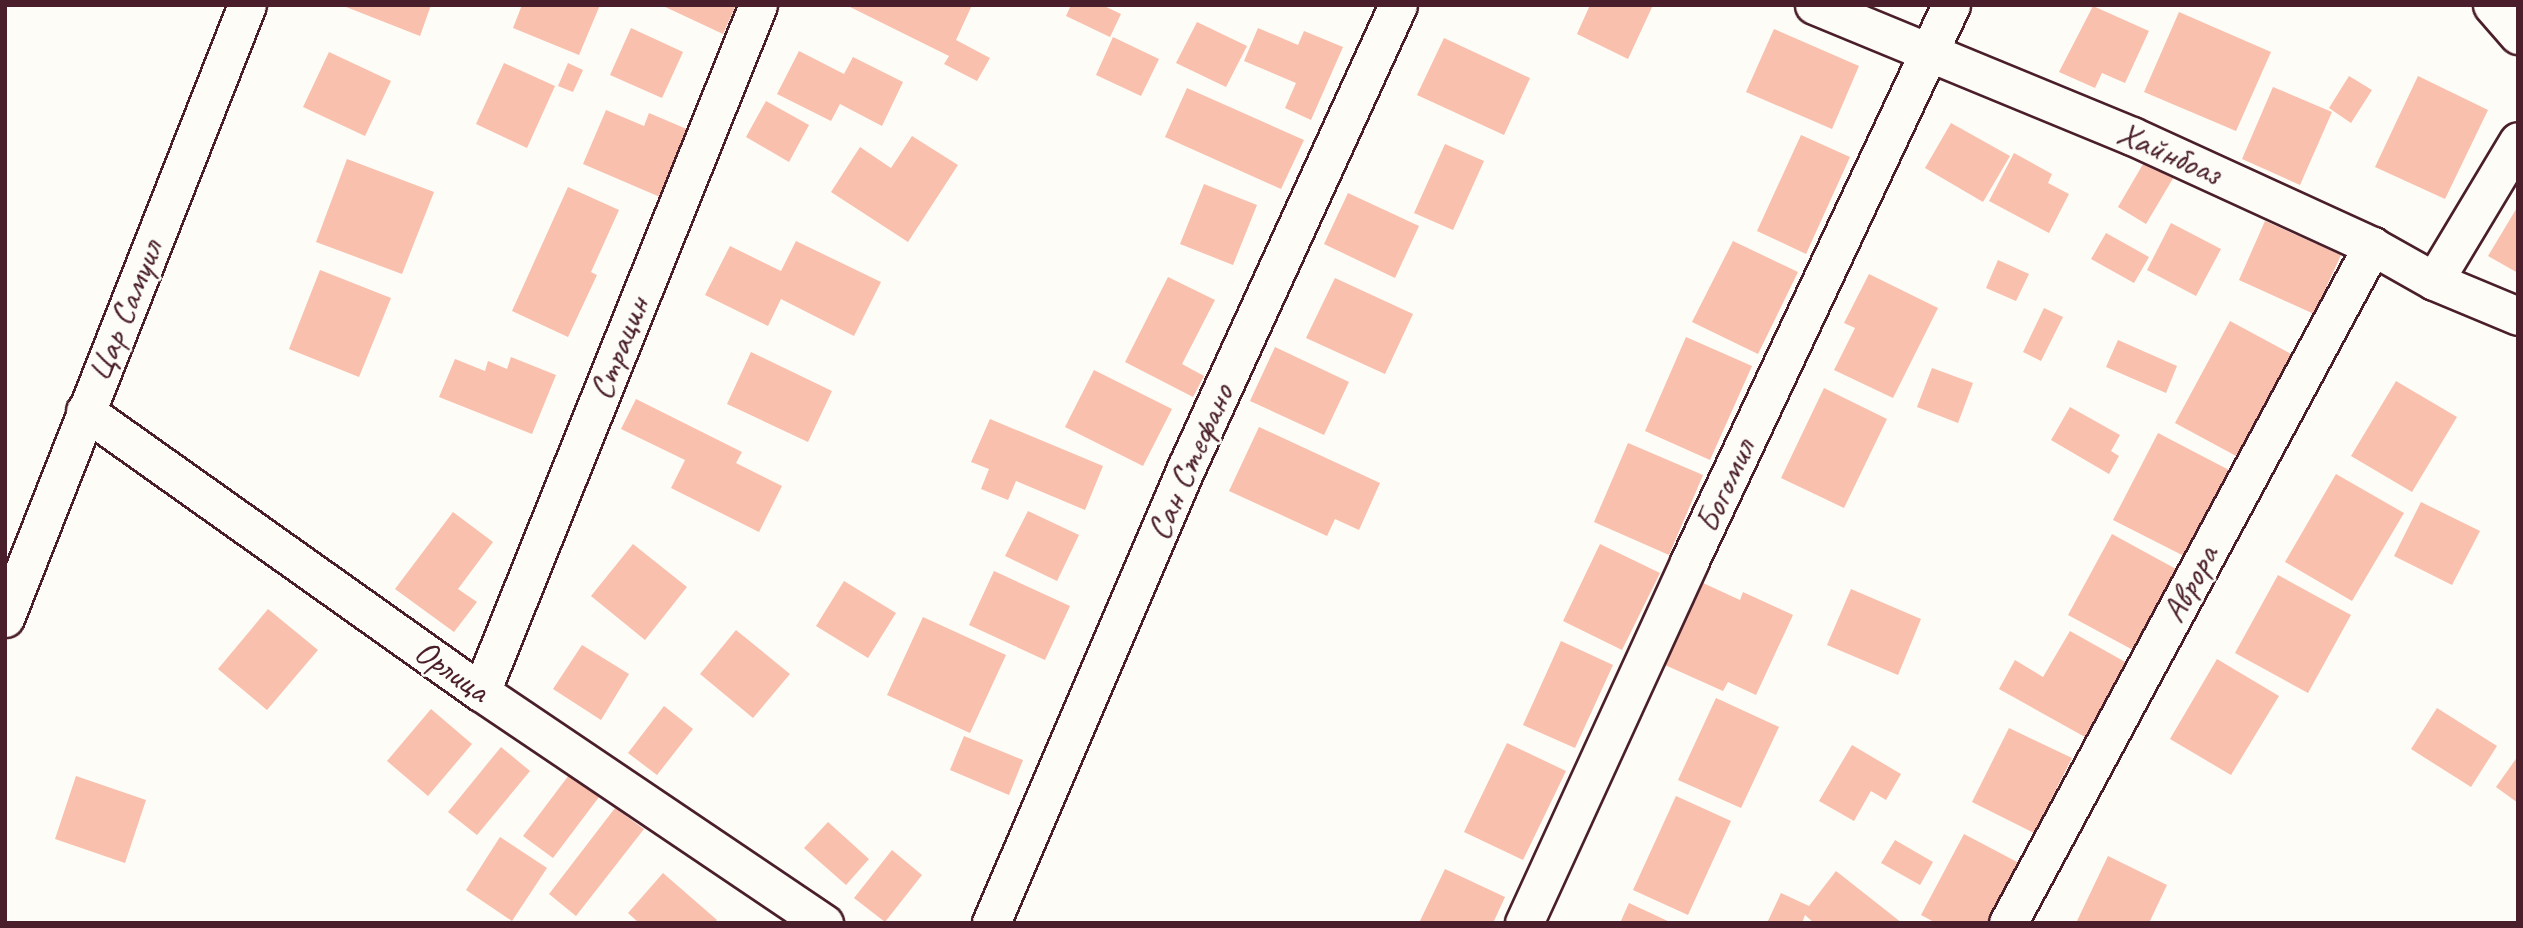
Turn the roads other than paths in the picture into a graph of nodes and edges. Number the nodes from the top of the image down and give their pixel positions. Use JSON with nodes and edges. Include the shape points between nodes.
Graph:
{"nodes":[{"id":1,"x":247,"y":5,"type":"edge"},
{"id":2,"x":758,"y":5,"type":"edge"},
{"id":3,"x":1398,"y":5,"type":"edge"},
{"id":4,"x":1814,"y":5,"type":"edge"},
{"id":5,"x":1951,"y":5,"type":"edge"},
{"id":6,"x":2492,"y":5,"type":"edge"},
{"id":7,"x":2518,"y":35,"type":"edge"},
{"id":8,"x":1930,"y":52,"type":"junction"},
{"id":9,"x":2518,"y":141,"type":"edge"},
{"id":10,"x":2372,"y":246,"type":"junction"},
{"id":11,"x":2434,"y":281,"type":"junction"},
{"id":12,"x":2518,"y":316,"type":"edge"},
{"id":13,"x":85,"y":411,"type":"junction"},
{"id":14,"x":5,"y":618,"type":"edge"},
{"id":15,"x":481,"y":692,"type":"junction"},
{"id":16,"x":824,"y":923,"type":"edge"},
{"id":17,"x":991,"y":923,"type":"edge"},
{"id":18,"x":1524,"y":923,"type":"edge"},
{"id":19,"x":2008,"y":923,"type":"edge"}],
"edges":[{"from":1,"to":13,"type":"street","name":"Цар Самуил"},
{"from":2,"to":15,"type":"street","name":"Страцин"},
{"from":3,"to":17,"type":"street","name":"Сан Стефано","via":[[1187,466]]},
{"from":4,"to":8,"type":"street","name":"Хайнбоаз"},
{"from":5,"to":8,"type":"street","name":"Богомил"},
{"from":6,"to":7,"type":"street"},
{"from":8,"to":10,"type":"street","name":"Хайнбоаз","via":[[2132,136]]},
{"from":8,"to":18,"type":"street","name":"Богомил"},
{"from":9,"to":11,"type":"street"},
{"from":10,"to":11,"type":"street","name":"Хайнбоаз"},
{"from":10,"to":19,"type":"street","name":"Аврора"},
{"from":11,"to":12,"type":"street","name":"Хайнбоаз"},
{"from":13,"to":14,"type":"street","name":"Цар Самуил"},
{"from":13,"to":15,"type":"street","name":"Орлица"},
{"from":15,"to":16,"type":"street","name":"Орлица"}]}
